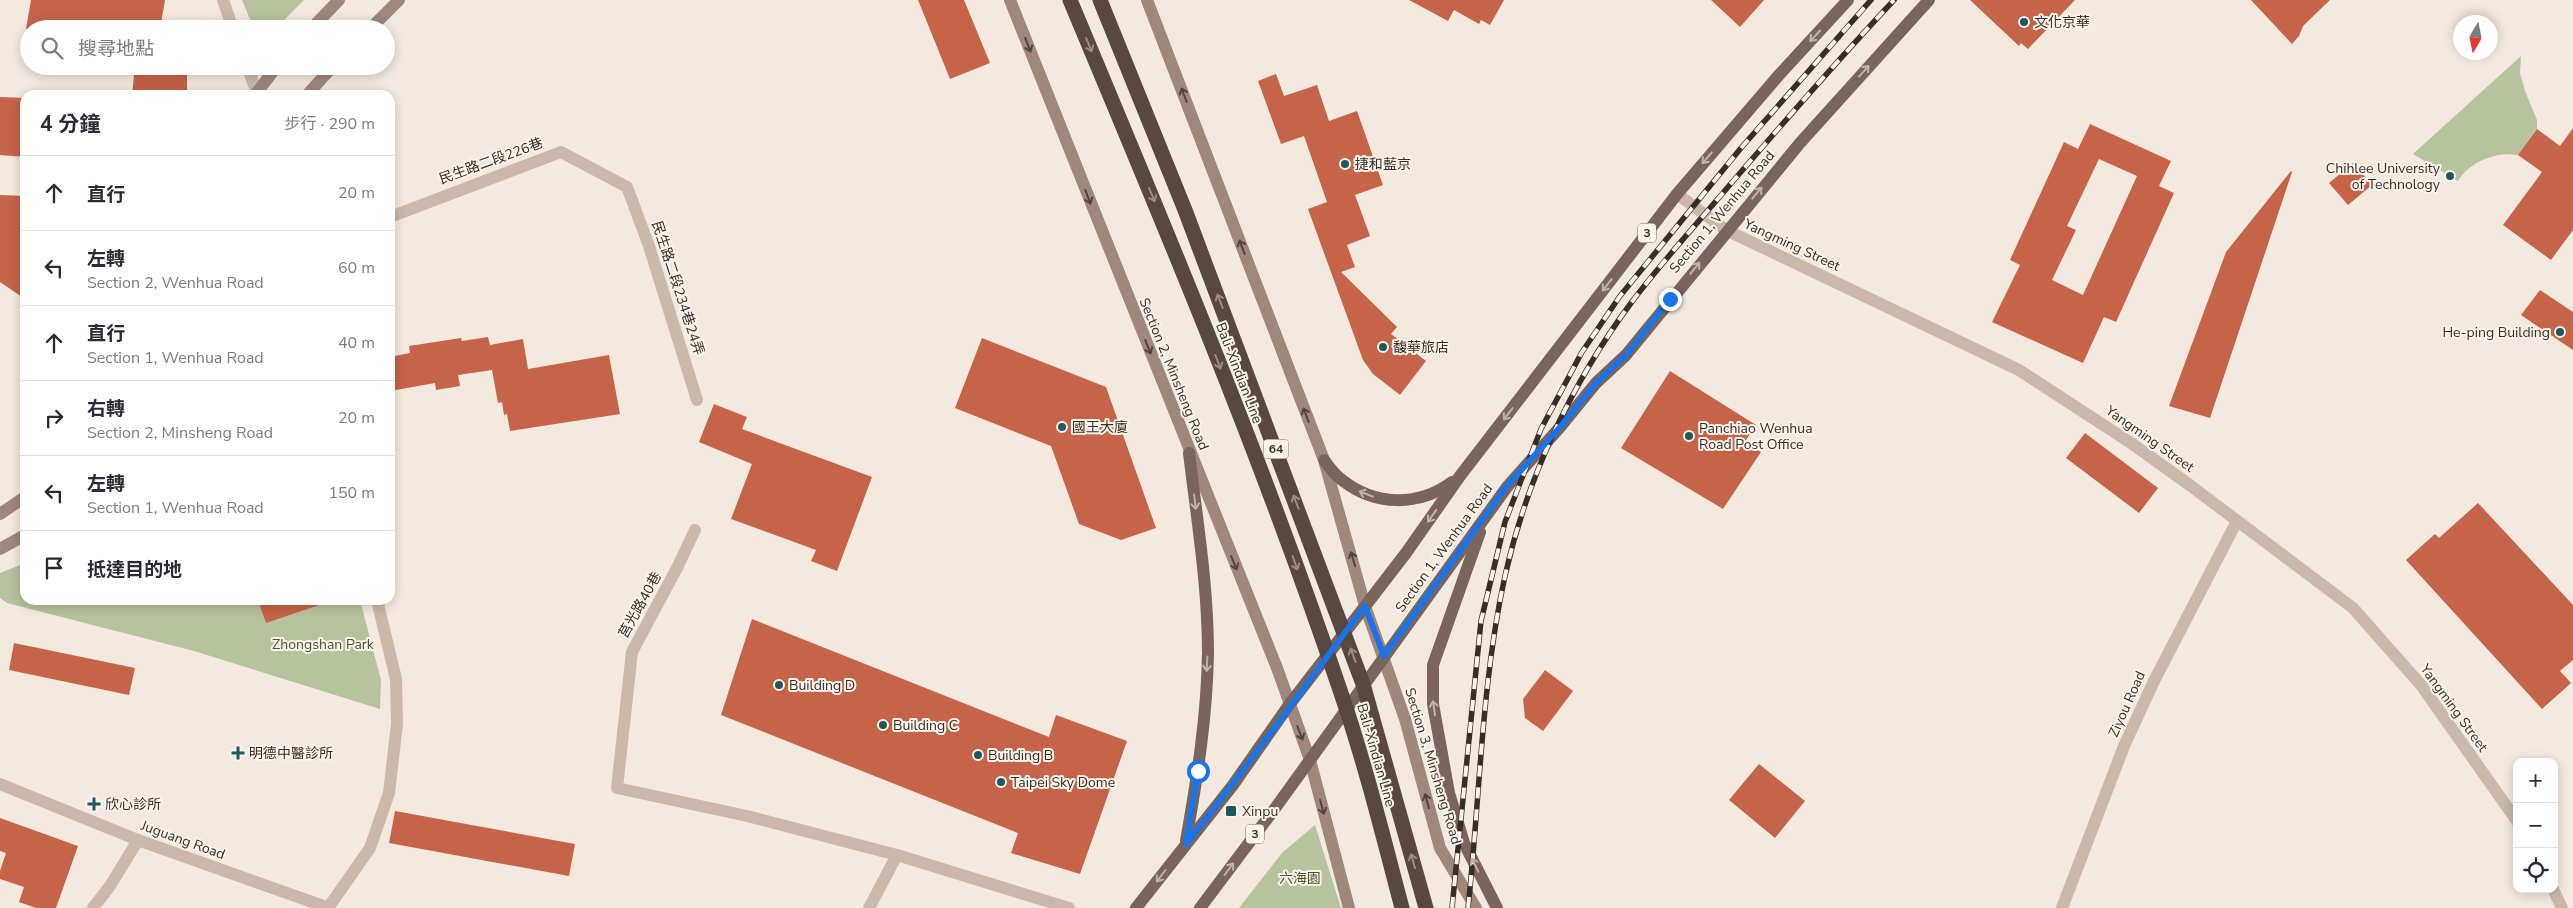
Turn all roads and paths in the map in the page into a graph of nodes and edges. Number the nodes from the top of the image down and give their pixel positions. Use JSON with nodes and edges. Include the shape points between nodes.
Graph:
{"nodes":[{"id":1,"x":223,"y":0,"type":"edge"},
{"id":2,"x":339,"y":0,"type":"edge"},
{"id":3,"x":399,"y":0,"type":"edge"},
{"id":4,"x":1010,"y":0,"type":"edge"},
{"id":5,"x":1070,"y":0,"type":"edge"},
{"id":6,"x":1100,"y":0,"type":"edge"},
{"id":7,"x":1148,"y":0,"type":"edge"},
{"id":8,"x":1848,"y":0,"type":"edge"},
{"id":9,"x":1930,"y":0,"type":"edge"},
{"id":10,"x":230,"y":20,"type":"edge"},
{"id":11,"x":320,"y":20,"type":"edge"},
{"id":12,"x":379,"y":20,"type":"edge"},
{"id":13,"x":250,"y":75,"type":"edge"},
{"id":14,"x":270,"y":75,"type":"edge"},
{"id":15,"x":325,"y":75,"type":"edge"},
{"id":16,"x":255,"y":90,"type":"edge"},
{"id":17,"x":259,"y":90,"type":"edge"},
{"id":18,"x":311,"y":90,"type":"edge"},
{"id":19,"x":627,"y":187,"type":"joint"},
{"id":20,"x":1676,"y":194,"type":"junction"},
{"id":21,"x":395,"y":214,"type":"edge"},
{"id":22,"x":1726,"y":230,"type":"junction"},
{"id":23,"x":697,"y":400,"type":"dead end"},
{"id":24,"x":1189,"y":453,"type":"junction"},
{"id":25,"x":1324,"y":460,"type":"junction"},
{"id":26,"x":1460,"y":476,"type":"junction"},
{"id":27,"x":20,"y":500,"type":"edge"},
{"id":28,"x":0,"y":514,"type":"edge"},
{"id":29,"x":1484,"y":520,"type":"junction"},
{"id":30,"x":2237,"y":521,"type":"junction"},
{"id":31,"x":694,"y":530,"type":"dead end"},
{"id":32,"x":20,"y":538,"type":"edge"},
{"id":33,"x":0,"y":549,"type":"edge"},
{"id":34,"x":378,"y":605,"type":"edge"},
{"id":35,"x":1365,"y":606,"type":"junction"},
{"id":36,"x":1384,"y":656,"type":"junction"},
{"id":37,"x":1289,"y":705,"type":"junction"},
{"id":38,"x":1310,"y":760,"type":"junction"},
{"id":39,"x":0,"y":784,"type":"edge"},
{"id":40,"x":2513,"y":815,"type":"edge"},
{"id":41,"x":138,"y":840,"type":"junction"},
{"id":42,"x":1186,"y":844,"type":"junction"},
{"id":43,"x":896,"y":855,"type":"junction"},
{"id":44,"x":2555,"y":893,"type":"edge"},
{"id":45,"x":93,"y":908,"type":"edge"},
{"id":46,"x":328,"y":908,"type":"edge"},
{"id":47,"x":869,"y":908,"type":"edge"},
{"id":48,"x":1069,"y":908,"type":"edge"},
{"id":49,"x":1136,"y":908,"type":"edge"},
{"id":50,"x":1200,"y":908,"type":"edge"},
{"id":51,"x":1349,"y":908,"type":"edge"},
{"id":52,"x":1402,"y":908,"type":"edge"},
{"id":53,"x":1426,"y":908,"type":"edge"},
{"id":54,"x":1476,"y":908,"type":"edge"},
{"id":55,"x":1497,"y":908,"type":"edge"},
{"id":56,"x":2062,"y":908,"type":"edge"},
{"id":57,"x":2562,"y":908,"type":"edge"}],
"edges":[{"from":1,"to":10,"type":"street"},
{"from":2,"to":11,"type":"main road"},
{"from":3,"to":12,"type":"main road"},
{"from":4,"to":24,"type":"main road","name":"Section 2, Minsheng Road","one_way":true},
{"from":5,"to":52,"type":"highway","name":"Bali-Xindian Line","number":"64","one_way":true,"via":[[1159,212],[1292,552],[1342,696]]},
{"from":53,"to":6,"type":"highway","name":"Bali-Xindian Line","number":"64","one_way":true,"via":[[1364,684],[1185,210]]},
{"from":25,"to":7,"type":"main road","one_way":true},
{"from":8,"to":20,"type":"main road","name":"Section 1, Wenhua Road","number":"3","one_way":true},
{"from":22,"to":9,"type":"main road","name":"Section 1, Wenhua Road","number":"3","one_way":true},
{"from":13,"to":16,"type":"street"},
{"from":14,"to":17,"type":"main road"},
{"from":15,"to":18,"type":"main road"},
{"from":19,"to":21,"type":"street","name":"民生路二段226巷","via":[[561,152]]},
{"from":19,"to":23,"type":"street","name":"民生路二段234巷24弄"},
{"from":20,"to":22,"type":"street","name":"Yangming Street"},
{"from":20,"to":26,"type":"main road","name":"Section 1, Wenhua Road","number":"3","one_way":true},
{"from":29,"to":22,"type":"main road","name":"Section 1, Wenhua Road","number":"3","one_way":true,"via":[[1506,487],[1596,383],[1626,355]]},
{"from":22,"to":30,"type":"street","name":"Yangming Street","via":[[2019,370],[2131,443]]},
{"from":24,"to":37,"type":"main road","name":"Section 2, Minsheng Road","one_way":true},
{"from":24,"to":42,"type":"main road","one_way":true,"via":[[1205,580],[1208,653],[1204,724]]},
{"from":26,"to":25,"type":"main road","one_way":true,"via":[[1439,492],[1406,502],[1388,500],[1363,494],[1341,480]]},
{"from":35,"to":25,"type":"main road","one_way":true},
{"from":26,"to":35,"type":"main road","name":"Section 1, Wenhua Road","number":"3","one_way":true},
{"from":27,"to":28,"type":"main road"},
{"from":29,"to":36,"type":"main road","name":"Section 1, Wenhua Road","number":"3"},
{"from":55,"to":29,"type":"main road","one_way":true,"via":[[1462,835],[1449,793],[1433,704],[1433,666]]},
{"from":30,"to":40,"type":"street","name":"Yangming Street","via":[[2353,608],[2421,685]]},
{"from":30,"to":56,"type":"street","name":"Ziyou Road","via":[[2124,746]]},
{"from":31,"to":43,"type":"street","name":"莒光路40巷","via":[[632,652],[617,788],[747,816]]},
{"from":32,"to":33,"type":"main road"},
{"from":34,"to":46,"type":"street","via":[[396,679],[390,793],[370,848]]},
{"from":35,"to":36,"type":"main road"},
{"from":35,"to":37,"type":"main road","name":"Section 1, Wenhua Road","number":"3"},
{"from":36,"to":38,"type":"main road","name":"Section 1, Wenhua Road","number":"3"},
{"from":54,"to":36,"type":"main road","name":"Section 3, Minsheng Road","one_way":true,"via":[[1440,848],[1405,719]]},
{"from":37,"to":38,"type":"main road","name":"Section 2, Minsheng Road","one_way":true},
{"from":37,"to":42,"type":"main road","number":"3","via":[[1233,785]]},
{"from":50,"to":38,"type":"main road","number":"3","one_way":true},
{"from":38,"to":51,"type":"main road","one_way":true},
{"from":39,"to":41,"type":"street","name":"Juguang Road"},
{"from":41,"to":45,"type":"street"},
{"from":41,"to":46,"type":"street","name":"Juguang Road"},
{"from":42,"to":49,"type":"main road","number":"3","one_way":true},
{"from":43,"to":47,"type":"street"},
{"from":43,"to":48,"type":"street"},
{"from":44,"to":57,"type":"street"}]}
